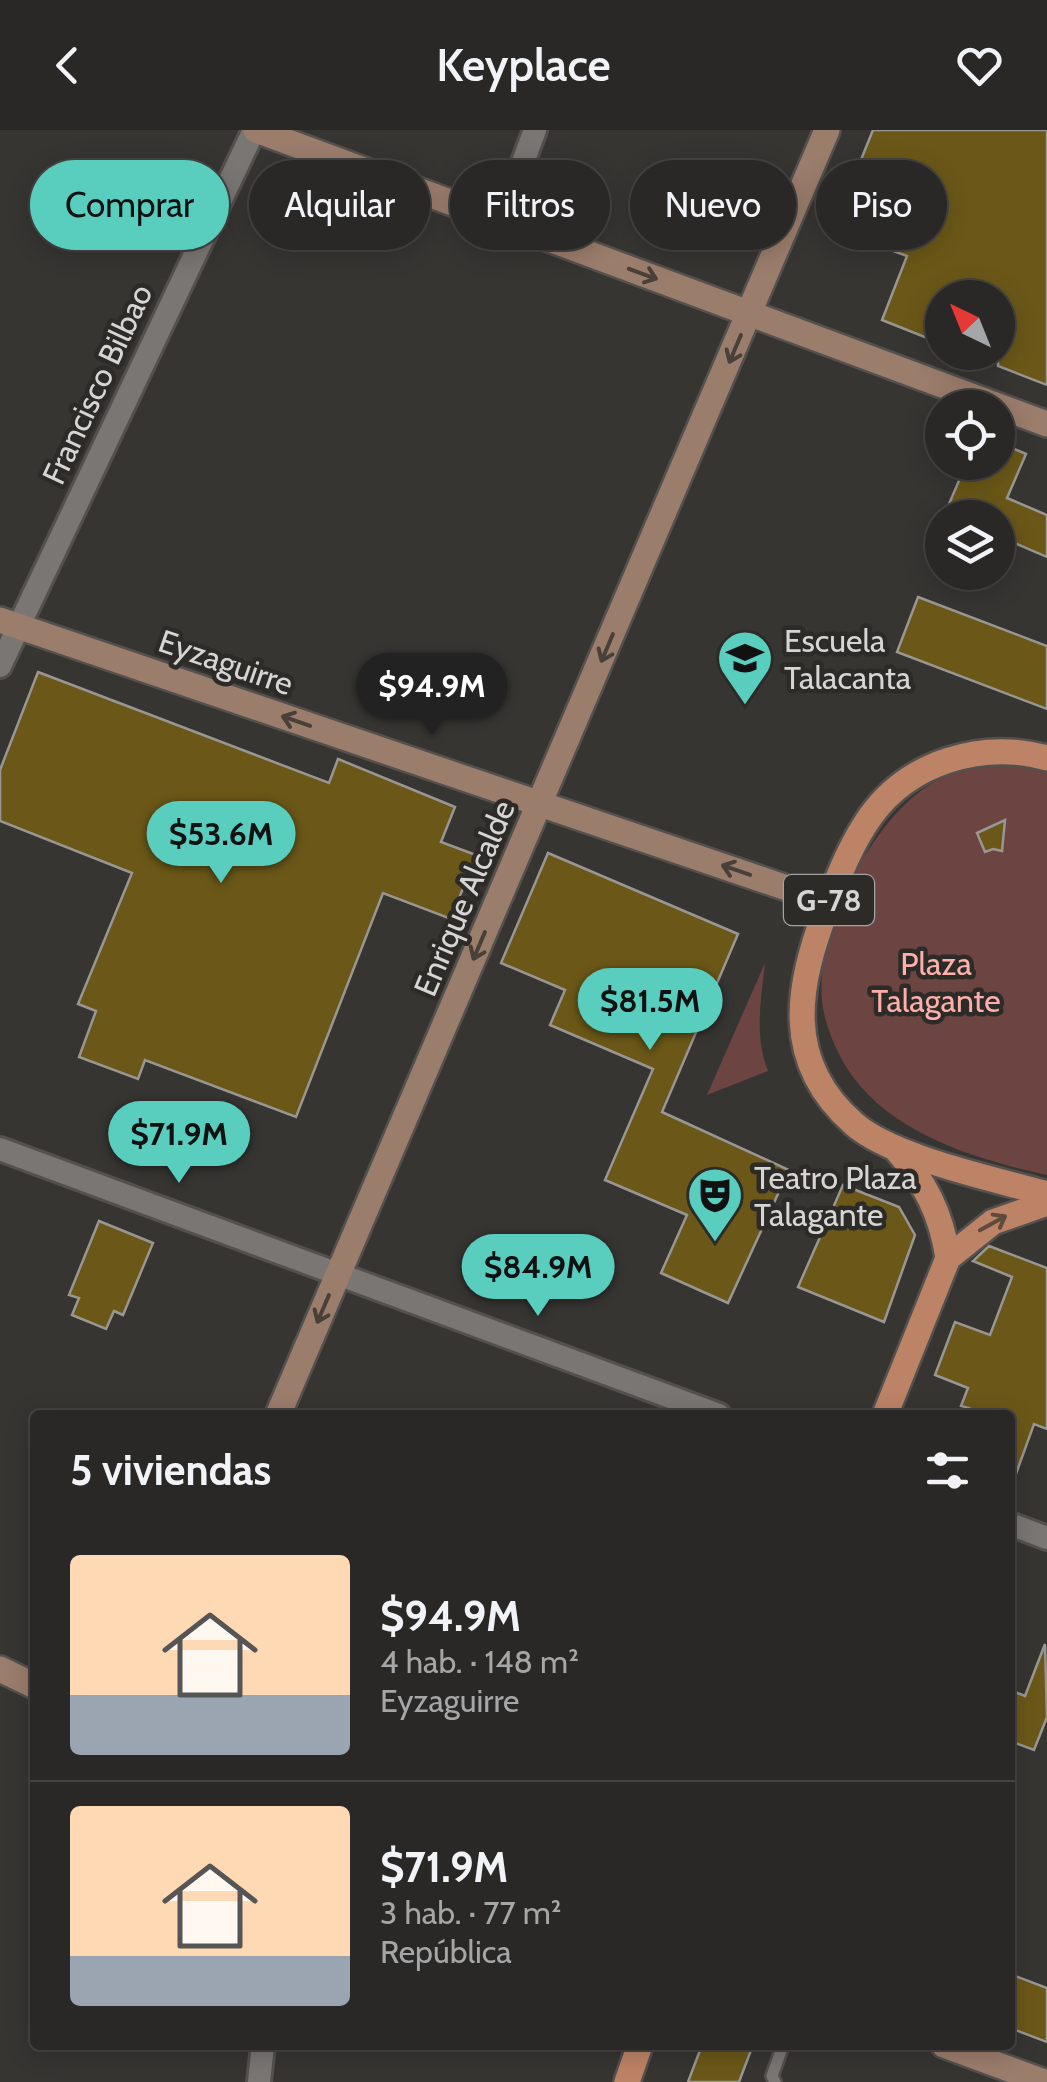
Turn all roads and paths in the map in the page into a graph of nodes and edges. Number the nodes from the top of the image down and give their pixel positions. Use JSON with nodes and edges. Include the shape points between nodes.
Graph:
{"nodes":[{"id":1,"x":255,"y":130,"type":"edge"},
{"id":2,"x":535,"y":130,"type":"edge"},
{"id":3,"x":827,"y":130,"type":"edge"},
{"id":4,"x":524,"y":160,"type":"edge"},
{"id":5,"x":450,"y":202,"type":"edge"},
{"id":6,"x":579,"y":250,"type":"edge"},
{"id":7,"x":751,"y":314,"type":"junction"},
{"id":8,"x":1047,"y":424,"type":"edge"},
{"id":9,"x":9,"y":623,"type":"edge"},
{"id":10,"x":0,"y":666,"type":"edge"},
{"id":11,"x":1047,"y":758,"type":"edge"},
{"id":12,"x":540,"y":804,"type":"junction"},
{"id":13,"x":828,"y":902,"type":"junction"},
{"id":14,"x":895,"y":1148,"type":"junction"},
{"id":15,"x":0,"y":1149,"type":"edge"},
{"id":16,"x":1047,"y":1194,"type":"edge"},
{"id":17,"x":1047,"y":1203,"type":"edge"},
{"id":18,"x":948,"y":1258,"type":"junction"},
{"id":19,"x":339,"y":1272,"type":"junction"},
{"id":20,"x":280,"y":1410,"type":"edge"},
{"id":21,"x":706,"y":1410,"type":"edge"},
{"id":22,"x":888,"y":1410,"type":"edge"},
{"id":23,"x":1015,"y":1526,"type":"edge"},
{"id":24,"x":1047,"y":1538,"type":"edge"},
{"id":25,"x":0,"y":1669,"type":"edge"},
{"id":26,"x":30,"y":1684,"type":"edge"},
{"id":27,"x":262,"y":2050,"type":"edge"},
{"id":28,"x":638,"y":2050,"type":"edge"},
{"id":29,"x":781,"y":2050,"type":"edge"},
{"id":30,"x":958,"y":2050,"type":"edge"},
{"id":31,"x":259,"y":2082,"type":"edge"},
{"id":32,"x":627,"y":2082,"type":"edge"},
{"id":33,"x":776,"y":2082,"type":"edge"},
{"id":34,"x":1044,"y":2082,"type":"edge"}],
"edges":[{"from":1,"to":5,"type":"street"},
{"from":1,"to":9,"type":"street","name":"Francisco Bilbao"},
{"from":2,"to":4,"type":"street"},
{"from":3,"to":7,"type":"street","name":"Enrique Alcalde"},
{"from":6,"to":7,"type":"street","one_way":true},
{"from":7,"to":8,"type":"street"},
{"from":7,"to":12,"type":"street","name":"Enrique Alcalde","one_way":true},
{"from":9,"to":10,"type":"street","name":"Francisco Bilbao"},
{"from":12,"to":9,"type":"street","name":"Eyzaguirre","one_way":true},
{"from":11,"to":13,"type":"main road","number":"G-78","via":[[984,752],[917,774],[870,817]]},
{"from":13,"to":12,"type":"street","name":"Eyzaguirre","one_way":true},
{"from":12,"to":19,"type":"street","name":"Enrique Alcalde","one_way":true},
{"from":13,"to":14,"type":"main road","number":"G-78","via":[[804,975],[805,1045],[816,1076],[842,1112]]},
{"from":14,"to":16,"type":"main road","number":"G-78"},
{"from":14,"to":18,"type":"main road","number":"G-78","via":[[935,1204]]},
{"from":15,"to":19,"type":"street"},
{"from":18,"to":17,"type":"main road","one_way":true,"via":[[993,1222]]},
{"from":18,"to":22,"type":"main road"},
{"from":19,"to":20,"type":"street","name":"Enrique Alcalde","one_way":true},
{"from":19,"to":21,"type":"street"},
{"from":23,"to":24,"type":"street"},
{"from":25,"to":26,"type":"street"},
{"from":27,"to":31,"type":"street"},
{"from":28,"to":32,"type":"main road"},
{"from":29,"to":33,"type":"lane"},
{"from":30,"to":34,"type":"street"}]}
